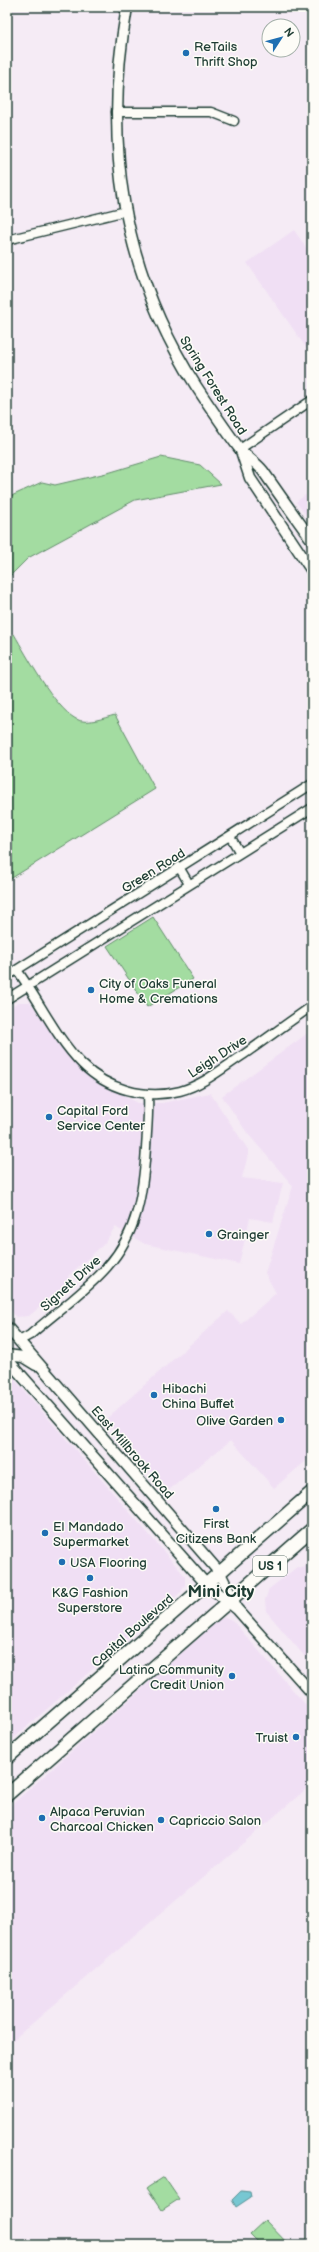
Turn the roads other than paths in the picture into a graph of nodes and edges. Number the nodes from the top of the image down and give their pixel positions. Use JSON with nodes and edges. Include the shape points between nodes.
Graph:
{"nodes":[{"id":1,"x":127,"y":7,"type":"edge"},
{"id":2,"x":116,"y":112,"type":"junction"},
{"id":3,"x":234,"y":121,"type":"dead end"},
{"id":4,"x":126,"y":211,"type":"junction"},
{"id":5,"x":7,"y":240,"type":"edge"},
{"id":6,"x":312,"y":400,"type":"edge"},
{"id":7,"x":240,"y":449,"type":"junction"},
{"id":8,"x":312,"y":540,"type":"edge"},
{"id":9,"x":312,"y":571,"type":"edge"},
{"id":10,"x":312,"y":784,"type":"edge"},
{"id":11,"x":312,"y":808,"type":"edge"},
{"id":12,"x":230,"y":836,"type":"junction"},
{"id":13,"x":240,"y":853,"type":"junction"},
{"id":14,"x":179,"y":867,"type":"junction"},
{"id":15,"x":190,"y":884,"type":"junction"},
{"id":16,"x":17,"y":970,"type":"junction"},
{"id":17,"x":7,"y":976,"type":"edge"},
{"id":18,"x":29,"y":985,"type":"junction"},
{"id":19,"x":7,"y":999,"type":"edge"},
{"id":20,"x":312,"y":1006,"type":"edge"},
{"id":21,"x":148,"y":1094,"type":"junction"},
{"id":22,"x":7,"y":1327,"type":"edge"},
{"id":23,"x":7,"y":1341,"type":"edge"},
{"id":24,"x":19,"y":1341,"type":"junction"},
{"id":25,"x":7,"y":1355,"type":"edge"},
{"id":26,"x":7,"y":1359,"type":"edge"},
{"id":27,"x":44,"y":1370,"type":"junction"},
{"id":28,"x":312,"y":1492,"type":"edge"},
{"id":29,"x":312,"y":1529,"type":"edge"},
{"id":30,"x":220,"y":1573,"type":"junction"},
{"id":31,"x":206,"y":1584,"type":"junction"},
{"id":32,"x":233,"y":1603,"type":"junction"},
{"id":33,"x":312,"y":1693,"type":"edge"},
{"id":34,"x":7,"y":1758,"type":"edge"},
{"id":35,"x":7,"y":1795,"type":"edge"}],
"edges":[{"from":1,"to":2,"type":"main road","name":"Spring Forest Road","via":[[120,54]]},
{"from":2,"to":3,"type":"street","via":[[211,112]]},
{"from":2,"to":4,"type":"main road","name":"Spring Forest Road","via":[[120,173]]},
{"from":4,"to":5,"type":"street"},
{"from":4,"to":7,"type":"main road","name":"Spring Forest Road","via":[[142,272],[166,332],[196,386]]},
{"from":6,"to":7,"type":"street"},
{"from":7,"to":8,"type":"main road","name":"Spring Forest Road","via":[[262,470]]},
{"from":7,"to":9,"type":"main road","name":"Spring Forest Road","via":[[250,478]]},
{"from":10,"to":12,"type":"street","name":"Green Road"},
{"from":11,"to":13,"type":"street"},
{"from":12,"to":13,"type":"street"},
{"from":12,"to":14,"type":"street","name":"Green Road"},
{"from":13,"to":15,"type":"street"},
{"from":14,"to":15,"type":"street"},
{"from":14,"to":16,"type":"street","name":"Green Road"},
{"from":15,"to":18,"type":"street"},
{"from":16,"to":17,"type":"street","name":"Green Road"},
{"from":16,"to":18,"type":"street","name":"Leigh Drive"},
{"from":18,"to":19,"type":"street"},
{"from":18,"to":21,"type":"street","name":"Leigh Drive","via":[[70,1050],[92,1073],[113,1086]]},
{"from":20,"to":21,"type":"street","name":"Leigh Drive","via":[[217,1073],[194,1086],[179,1091]]},
{"from":21,"to":24,"type":"street","name":"Signett Drive","via":[[142,1198],[134,1225],[107,1267],[30,1335]]},
{"from":22,"to":24,"type":"main road","name":"East Millbrook Road"},
{"from":23,"to":24,"type":"main road"},
{"from":24,"to":27,"type":"main road","name":"East Millbrook Road"},
{"from":25,"to":27,"type":"main road","via":[[23,1357]]},
{"from":26,"to":31,"type":"main road"},
{"from":27,"to":30,"type":"main road","name":"East Millbrook Road"},
{"from":28,"to":30,"type":"highway","name":"Capital Boulevard","number":"US 1"},
{"from":29,"to":32,"type":"highway","number":"US 1"},
{"from":30,"to":31,"type":"highway","name":"Capital Boulevard","number":"US 1"},
{"from":30,"to":32,"type":"main road","name":"East Millbrook Road"},
{"from":31,"to":32,"type":"main road"},
{"from":31,"to":34,"type":"highway","name":"Capital Boulevard","number":"US 1"},
{"from":32,"to":33,"type":"main road"},
{"from":32,"to":35,"type":"highway","number":"US 1"}]}
